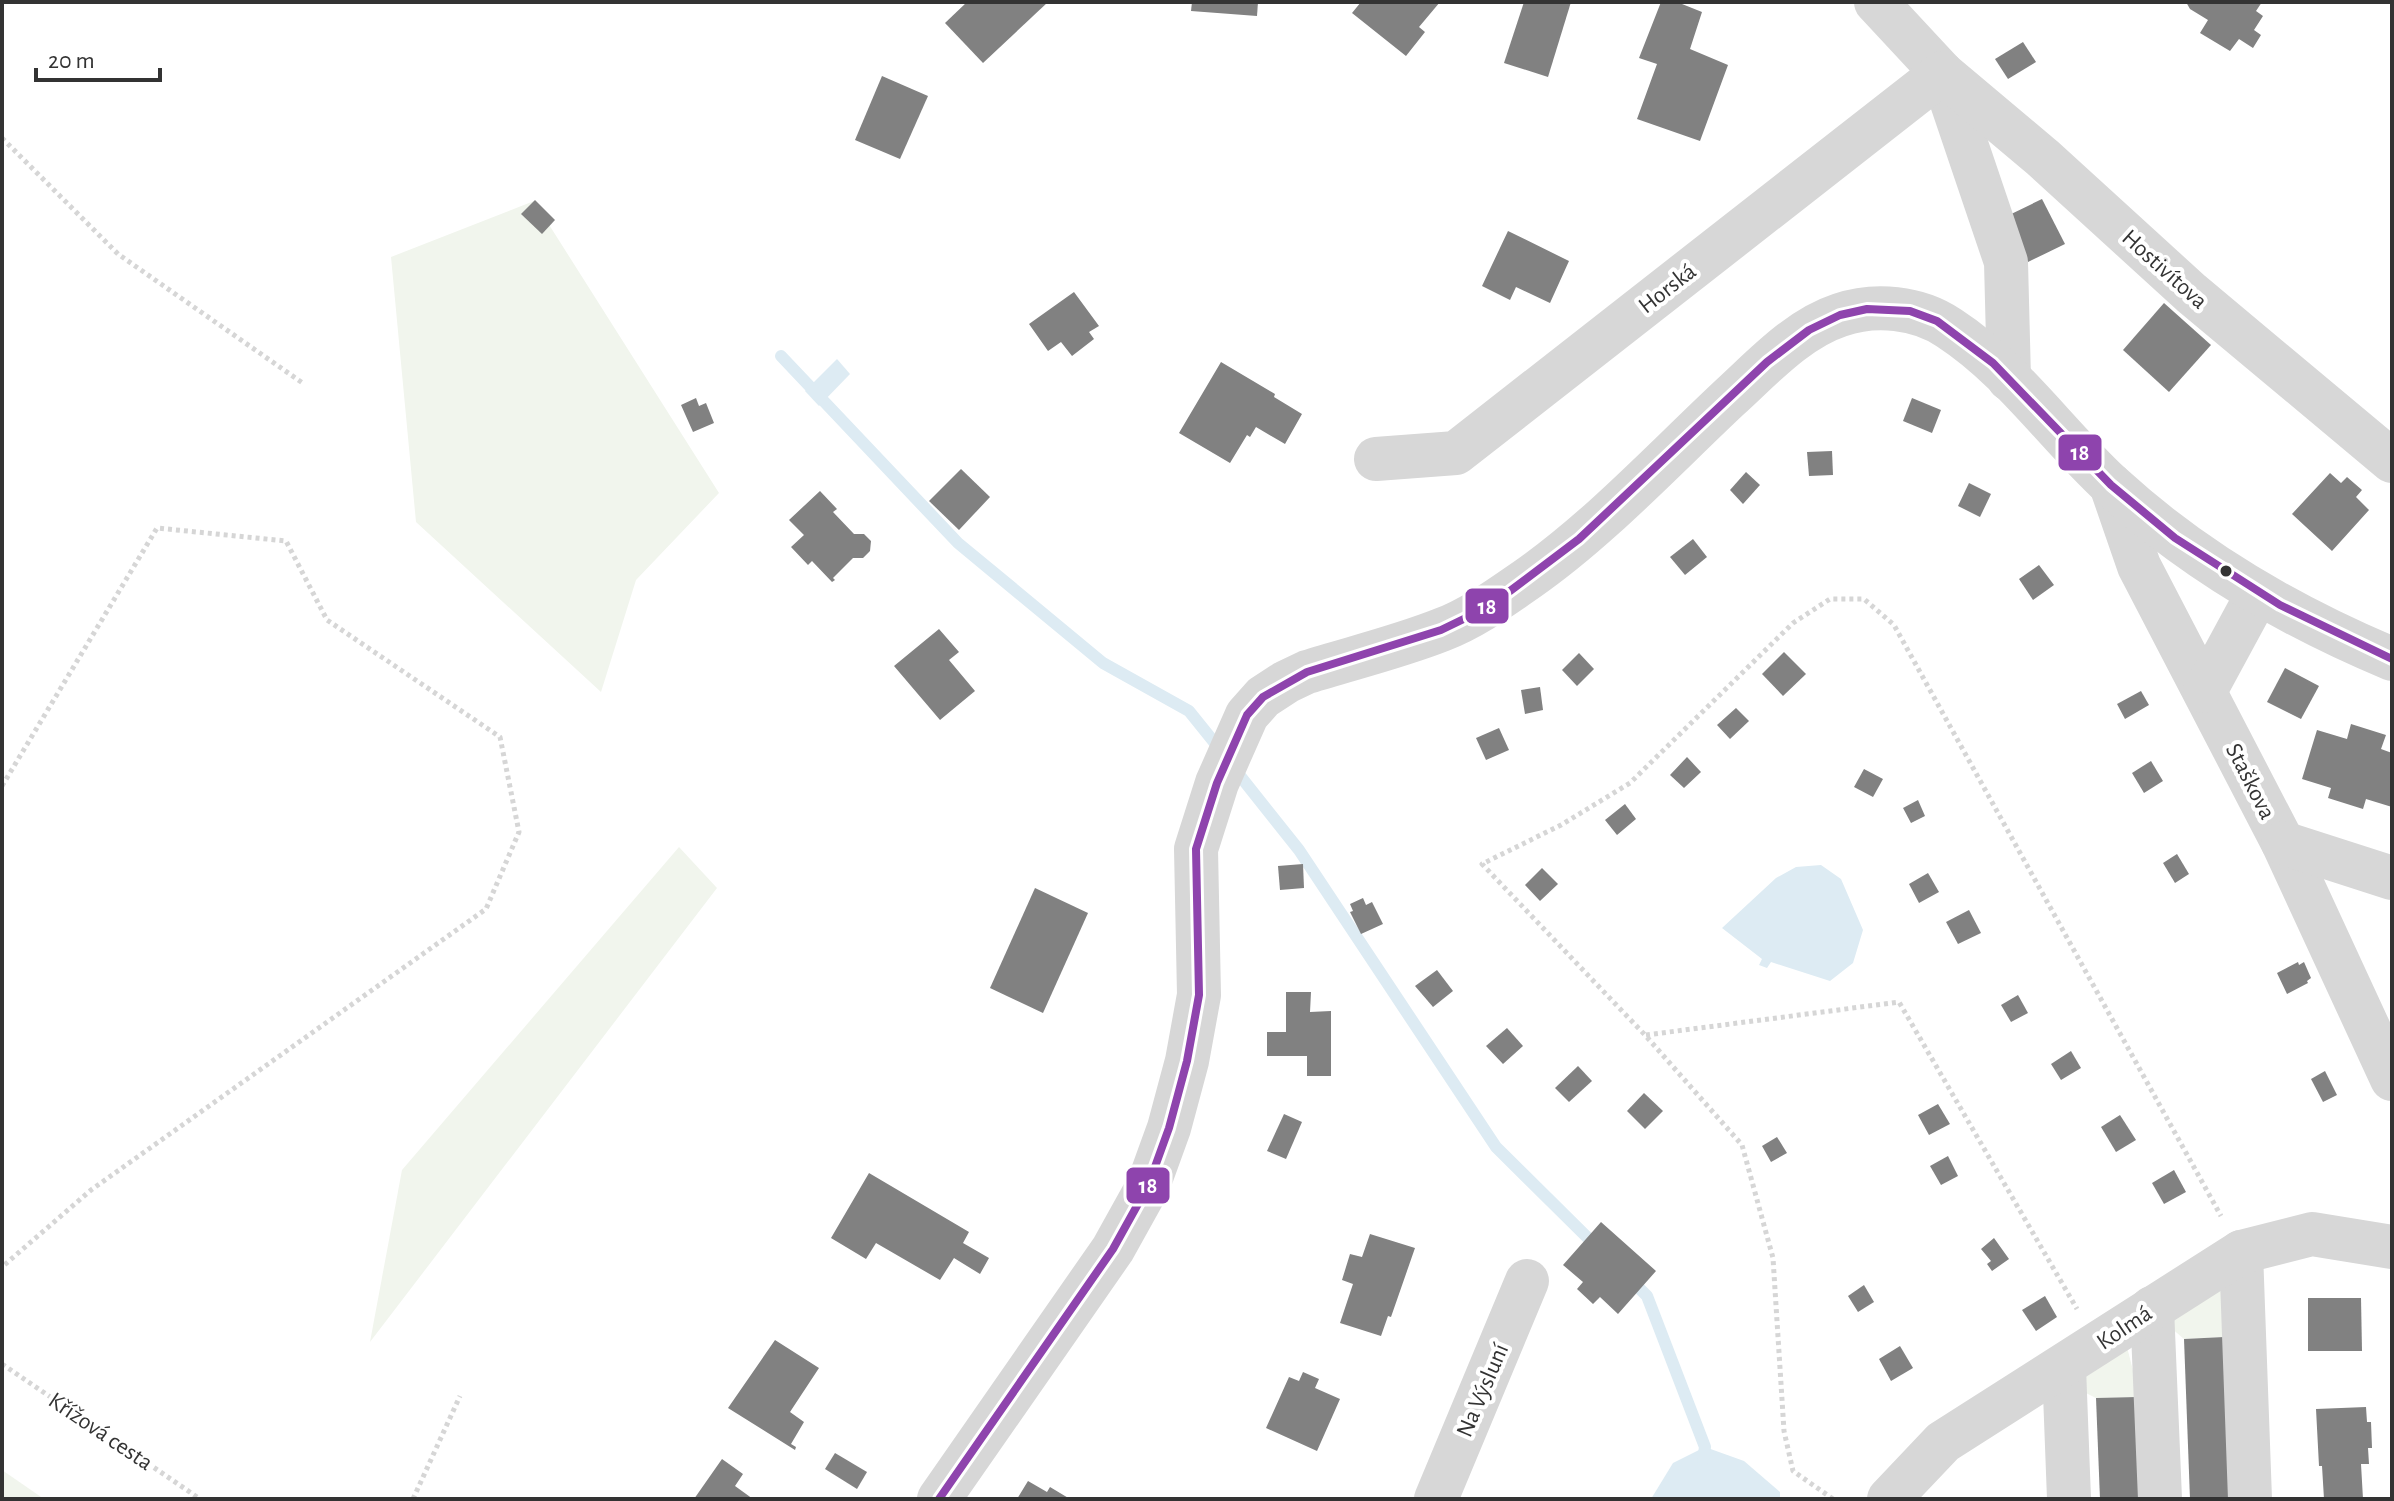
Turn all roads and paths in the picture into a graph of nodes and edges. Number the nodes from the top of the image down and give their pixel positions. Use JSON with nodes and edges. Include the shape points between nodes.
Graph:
{"nodes":[{"id":1,"x":1876,"y":2,"type":"edge"},
{"id":2,"x":1942,"y":73,"type":"junction"},
{"id":3,"x":2,"y":138,"type":"edge"},
{"id":4,"x":2009,"y":379,"type":"junction"},
{"id":5,"x":304,"y":384,"type":"dead end"},
{"id":6,"x":1376,"y":459,"type":"dead end"},
{"id":7,"x":2392,"y":461,"type":"edge"},
{"id":8,"x":2110,"y":484,"type":"junction"},
{"id":9,"x":2257,"y":595,"type":"junction"},
{"id":10,"x":2392,"y":659,"type":"edge"},
{"id":11,"x":2205,"y":691,"type":"junction"},
{"id":12,"x":2,"y":786,"type":"edge"},
{"id":13,"x":2283,"y":843,"type":"junction"},
{"id":14,"x":2392,"y":878,"type":"edge"},
{"id":15,"x":1645,"y":1035,"type":"junction"},
{"id":16,"x":2392,"y":1079,"type":"edge"},
{"id":17,"x":2392,"y":1247,"type":"edge"},
{"id":18,"x":2241,"y":1252,"type":"junction"},
{"id":19,"x":2,"y":1267,"type":"edge"},
{"id":20,"x":1527,"y":1281,"type":"dead end"},
{"id":21,"x":2152,"y":1308,"type":"junction"},
{"id":22,"x":2081,"y":1356,"type":"junction"},
{"id":23,"x":2,"y":1364,"type":"edge"},
{"id":24,"x":460,"y":1396,"type":"dead end"},
{"id":25,"x":200,"y":1499,"type":"edge"},
{"id":26,"x":413,"y":1499,"type":"edge"},
{"id":27,"x":939,"y":1499,"type":"edge"},
{"id":28,"x":1436,"y":1499,"type":"edge"},
{"id":29,"x":1833,"y":1499,"type":"edge"},
{"id":30,"x":1889,"y":1499,"type":"edge"},
{"id":31,"x":2069,"y":1499,"type":"edge"},
{"id":32,"x":2160,"y":1499,"type":"edge"},
{"id":33,"x":2250,"y":1499,"type":"edge"}],
"edges":[{"from":1,"to":2,"type":"street","name":"Hostivítova"},
{"from":2,"to":4,"type":"street","name":"Hostivítova","via":[[2006,262]]},
{"from":2,"to":6,"type":"street","name":"Horská","via":[[1456,453]]},
{"from":2,"to":7,"type":"street","name":"Hostivítova","via":[[2191,293]]},
{"from":3,"to":5,"type":"path","via":[[118,254]]},
{"from":4,"to":8,"type":"street"},
{"from":4,"to":27,"type":"street","via":[[1951,329],[1915,312],[1865,309],[1841,314],[1799,336],[1561,555],[1525,581],[1443,630],[1307,672],[1263,697],[1247,715],[1217,783],[1196,849],[1199,995],[1184,1074],[1148,1186],[1113,1249]]},
{"from":8,"to":9,"type":"street","via":[[2184,545]]},
{"from":8,"to":11,"type":"street","name":"Staškova","via":[[2139,566]]},
{"from":9,"to":10,"type":"street"},
{"from":9,"to":11,"type":"street"},
{"from":11,"to":13,"type":"street","name":"Staškova"},
{"from":12,"to":19,"type":"path","via":[[157,528],[286,541],[327,620],[500,737],[519,832],[486,909],[91,1190]]},
{"from":13,"to":14,"type":"street"},
{"from":13,"to":16,"type":"street","name":"Staškova"},
{"from":15,"to":18,"type":"path","via":[[1482,864],[1630,783],[1793,623],[1830,599],[1864,599],[1894,625]]},
{"from":15,"to":22,"type":"path","via":[[1899,1002]]},
{"from":15,"to":29,"type":"path","via":[[1742,1145],[1773,1258],[1784,1431],[1793,1471]]},
{"from":17,"to":18,"type":"street","name":"Kolmá","via":[[2312,1234]]},
{"from":18,"to":21,"type":"street","name":"Kolmá"},
{"from":18,"to":33,"type":"street"},
{"from":20,"to":28,"type":"street","name":"Na Výsluní"},
{"from":21,"to":22,"type":"street","name":"Kolmá"},
{"from":21,"to":32,"type":"street"},
{"from":22,"to":30,"type":"street","name":"Kolmá","via":[[1943,1442]]},
{"from":22,"to":31,"type":"street"},
{"from":23,"to":25,"type":"path","name":"Křížová cesta"},
{"from":24,"to":26,"type":"path"}]}
